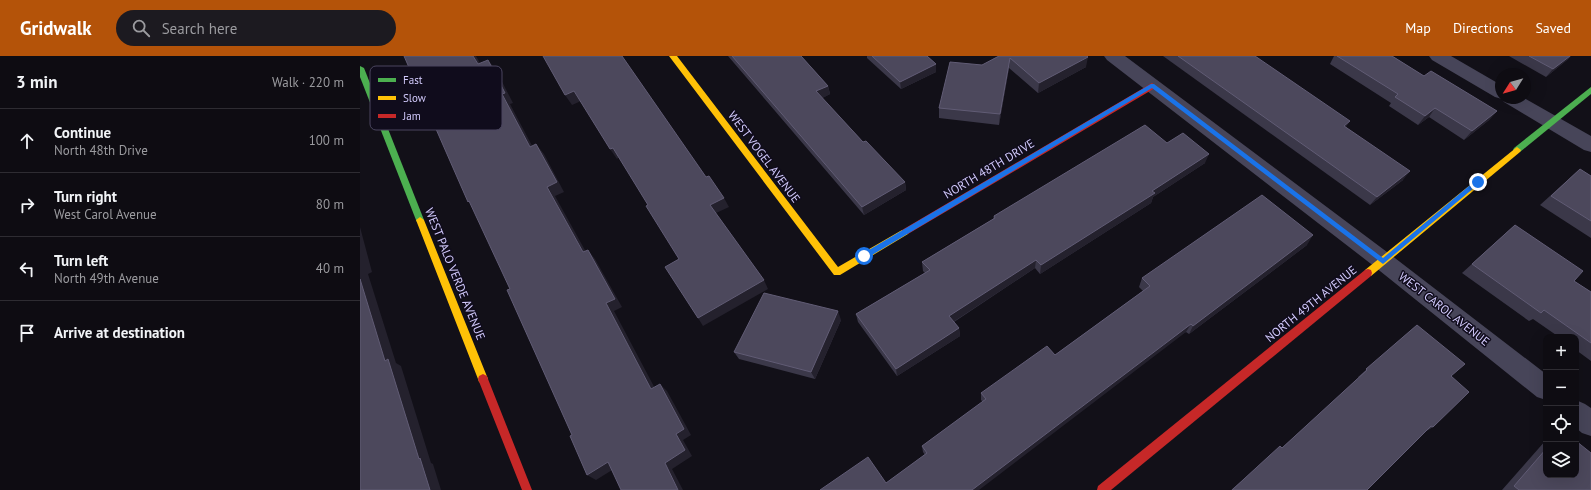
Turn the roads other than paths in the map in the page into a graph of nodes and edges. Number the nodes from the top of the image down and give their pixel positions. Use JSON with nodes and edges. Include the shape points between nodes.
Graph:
{"nodes":[{"id":1,"x":673,"y":56,"type":"edge"},
{"id":2,"x":1113,"y":56,"type":"edge"},
{"id":3,"x":1438,"y":56,"type":"edge"},
{"id":4,"x":360,"y":68,"type":"edge"},
{"id":5,"x":1152,"y":86,"type":"junction"},
{"id":6,"x":1495,"y":89,"type":"edge"},
{"id":7,"x":1591,"y":90,"type":"edge"},
{"id":8,"x":370,"y":93,"type":"edge"},
{"id":9,"x":1520,"y":104,"type":"edge"},
{"id":10,"x":1550,"y":122,"type":"junction"},
{"id":11,"x":385,"y":130,"type":"edge"},
{"id":12,"x":1591,"y":145,"type":"edge"},
{"id":13,"x":1383,"y":261,"type":"junction"},
{"id":14,"x":837,"y":272,"type":"joint"},
{"id":15,"x":1543,"y":387,"type":"edge"},
{"id":16,"x":1579,"y":414,"type":"edge"},
{"id":17,"x":1591,"y":424,"type":"edge"},
{"id":18,"x":527,"y":490,"type":"edge"},
{"id":19,"x":1102,"y":490,"type":"edge"}],
"edges":[{"from":1,"to":14,"type":"street","name":"WEST VOGEL AVENUE"},
{"from":2,"to":5,"type":"street","name":"WEST CAROL AVENUE"},
{"from":3,"to":6,"type":"street"},
{"from":4,"to":8,"type":"street","name":"WEST PALO VERDE AVENUE"},
{"from":5,"to":13,"type":"street","name":"WEST CAROL AVENUE"},
{"from":5,"to":14,"type":"street","name":"NORTH 48TH DRIVE"},
{"from":7,"to":10,"type":"street","name":"NORTH 49TH AVENUE"},
{"from":9,"to":10,"type":"street"},
{"from":10,"to":12,"type":"street"},
{"from":10,"to":13,"type":"street","name":"NORTH 49TH AVENUE"},
{"from":11,"to":18,"type":"street","name":"WEST PALO VERDE AVENUE"},
{"from":13,"to":15,"type":"street","name":"WEST CAROL AVENUE"},
{"from":13,"to":19,"type":"street","name":"NORTH 49TH AVENUE"},
{"from":16,"to":17,"type":"street"}]}
